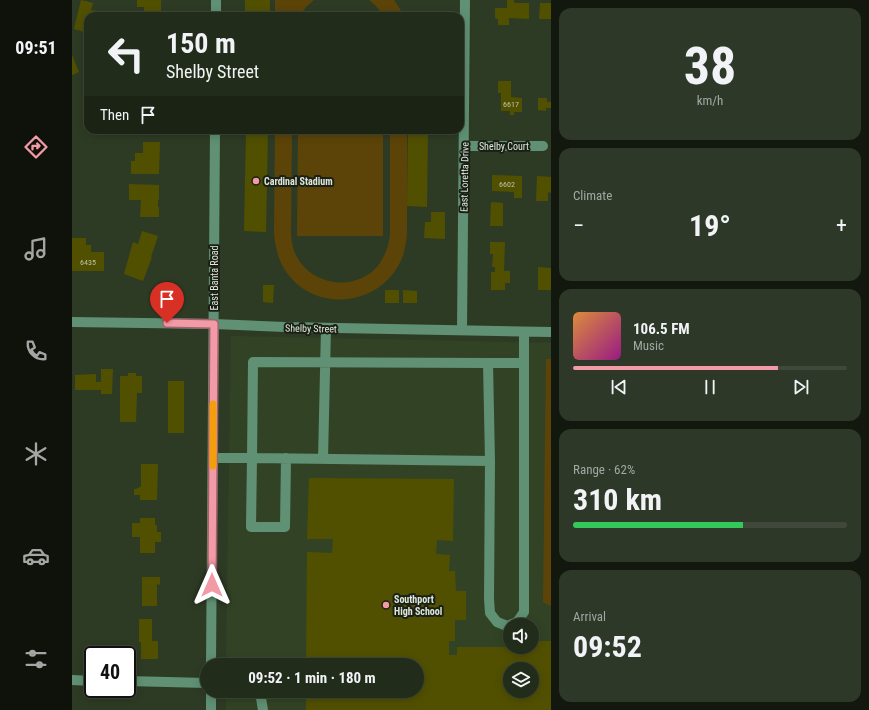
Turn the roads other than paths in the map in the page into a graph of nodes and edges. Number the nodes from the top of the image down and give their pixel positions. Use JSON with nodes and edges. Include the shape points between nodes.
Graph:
{"nodes":[{"id":1,"x":216,"y":0,"type":"edge"},
{"id":2,"x":465,"y":0,"type":"edge"},
{"id":3,"x":216,"y":12,"type":"edge"},
{"id":4,"x":215,"y":134,"type":"edge"},
{"id":5,"x":464,"y":146,"type":"junction"},
{"id":6,"x":544,"y":146,"type":"dead end"},
{"id":7,"x":72,"y":322,"type":"edge"},
{"id":8,"x":214,"y":324,"type":"junction"},
{"id":9,"x":326,"y":328,"type":"junction"},
{"id":10,"x":462,"y":330,"type":"junction"},
{"id":11,"x":524,"y":332,"type":"junction"},
{"id":12,"x":551,"y":332,"type":"edge"},
{"id":13,"x":326,"y":362,"type":"junction"},
{"id":14,"x":488,"y":363,"type":"junction"},
{"id":15,"x":524,"y":363,"type":"junction"},
{"id":16,"x":213,"y":458,"type":"junction"},
{"id":17,"x":252,"y":458,"type":"junction"},
{"id":18,"x":286,"y":458,"type":"junction"},
{"id":19,"x":323,"y":459,"type":"junction"},
{"id":20,"x":490,"y":461,"type":"junction"},
{"id":21,"x":211,"y":658,"type":"edge"},
{"id":22,"x":72,"y":680,"type":"edge"},
{"id":23,"x":84,"y":681,"type":"edge"},
{"id":24,"x":136,"y":681,"type":"edge"},
{"id":25,"x":200,"y":683,"type":"edge"},
{"id":26,"x":211,"y":698,"type":"edge"},
{"id":27,"x":261,"y":698,"type":"edge"},
{"id":28,"x":211,"y":710,"type":"edge"},
{"id":29,"x":263,"y":710,"type":"edge"}],
"edges":[{"from":1,"to":3,"type":"street"},
{"from":2,"to":5,"type":"street","name":"East Loretta Drive"},
{"from":4,"to":8,"type":"street","name":"East Banta Road"},
{"from":5,"to":6,"type":"street","name":"Shelby Court"},
{"from":5,"to":10,"type":"street","name":"East Loretta Drive"},
{"from":7,"to":8,"type":"street","name":"Shelby Street"},
{"from":8,"to":9,"type":"street","name":"Shelby Street"},
{"from":8,"to":16,"type":"street","name":"East Banta Road"},
{"from":9,"to":10,"type":"street","name":"Shelby Street"},
{"from":9,"to":13,"type":"street"},
{"from":10,"to":11,"type":"street","name":"Shelby Street"},
{"from":11,"to":12,"type":"street","name":"Shelby Street"},
{"from":11,"to":15,"type":"street"},
{"from":13,"to":14,"type":"street"},
{"from":13,"to":17,"type":"street","via":[[253,362]]},
{"from":13,"to":19,"type":"street"},
{"from":14,"to":15,"type":"street"},
{"from":14,"to":20,"type":"street"},
{"from":15,"to":20,"type":"street","via":[[524,612],[518,622],[507,626],[497,622],[490,613]]},
{"from":16,"to":17,"type":"street"},
{"from":16,"to":21,"type":"street","name":"East Banta Road"},
{"from":17,"to":18,"type":"street"},
{"from":17,"to":18,"type":"street","via":[[251,527],[285,528]]},
{"from":18,"to":19,"type":"street"},
{"from":19,"to":20,"type":"street"},
{"from":22,"to":23,"type":"street"},
{"from":24,"to":25,"type":"street"},
{"from":26,"to":28,"type":"street"},
{"from":27,"to":29,"type":"street"}]}
